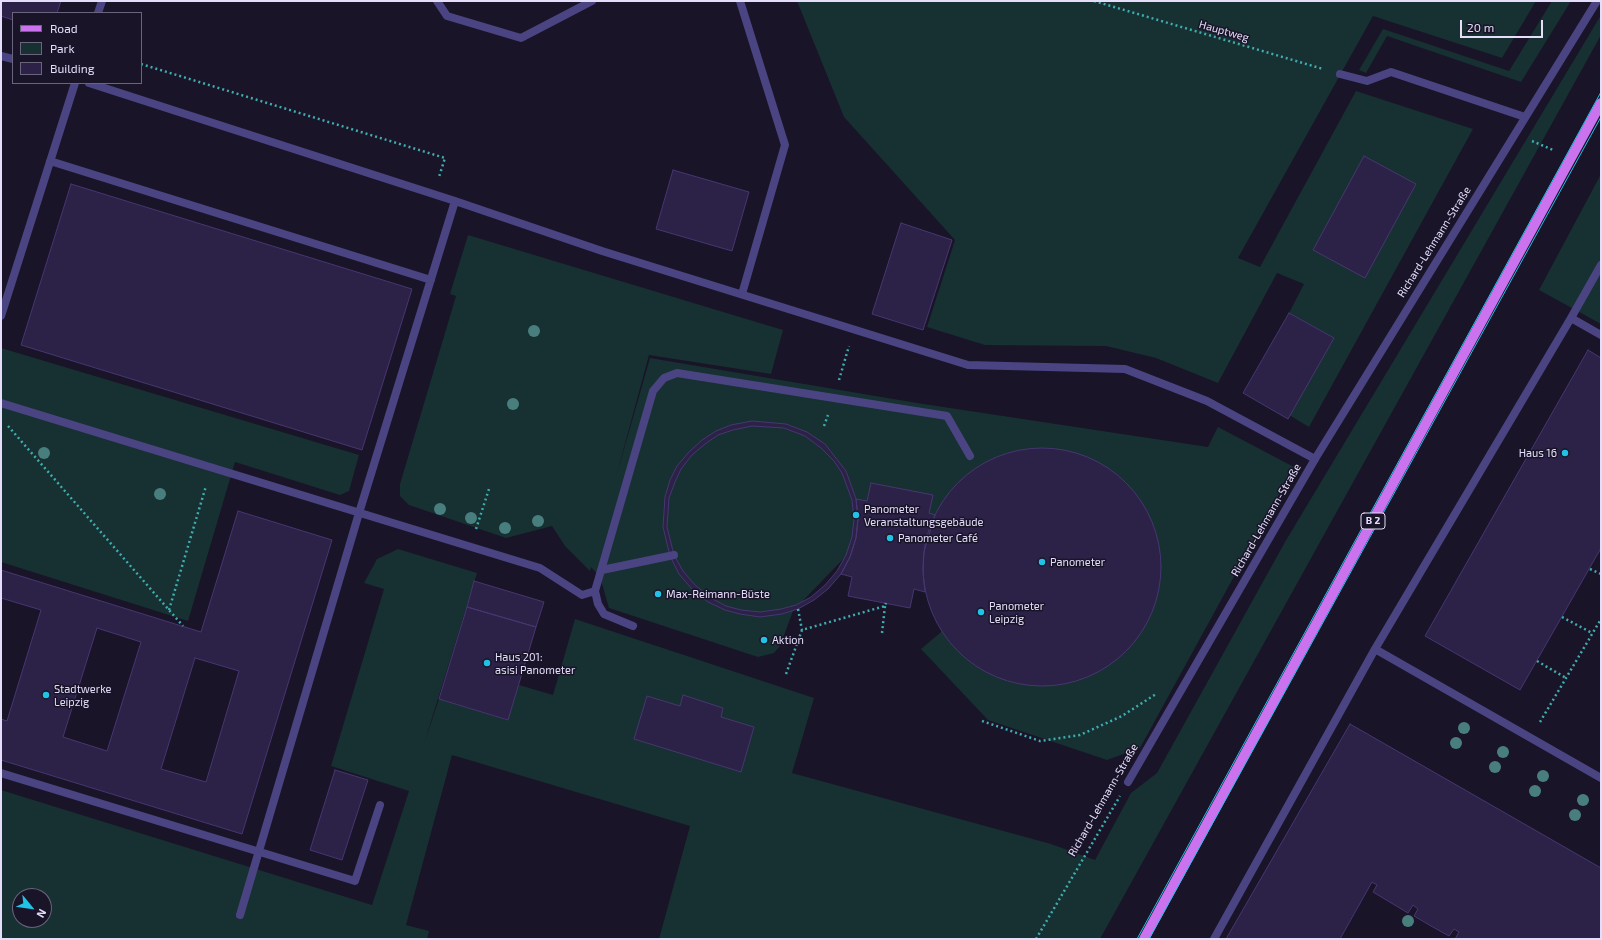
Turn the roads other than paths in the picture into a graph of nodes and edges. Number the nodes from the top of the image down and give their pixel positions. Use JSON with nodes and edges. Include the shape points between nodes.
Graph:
{"nodes":[{"id":1,"x":102,"y":1,"type":"edge"},
{"id":2,"x":437,"y":1,"type":"edge"},
{"id":3,"x":592,"y":1,"type":"edge"},
{"id":4,"x":740,"y":1,"type":"edge"},
{"id":5,"x":1597,"y":1,"type":"edge"},
{"id":6,"x":98,"y":12,"type":"edge"},
{"id":7,"x":1,"y":56,"type":"edge"},
{"id":8,"x":12,"y":59,"type":"edge"},
{"id":9,"x":1340,"y":74,"type":"road end"},
{"id":10,"x":75,"y":84,"type":"edge"},
{"id":11,"x":92,"y":84,"type":"edge"},
{"id":12,"x":1601,"y":103,"type":"edge"},
{"id":13,"x":1525,"y":117,"type":"junction"},
{"id":14,"x":50,"y":161,"type":"junction"},
{"id":15,"x":455,"y":201,"type":"junction"},
{"id":16,"x":1601,"y":265,"type":"edge"},
{"id":17,"x":431,"y":280,"type":"junction"},
{"id":18,"x":742,"y":294,"type":"junction"},
{"id":19,"x":1,"y":316,"type":"edge"},
{"id":20,"x":1571,"y":318,"type":"junction"},
{"id":21,"x":1601,"y":335,"type":"edge"},
{"id":22,"x":1,"y":404,"type":"edge"},
{"id":23,"x":970,"y":456,"type":"dead end"},
{"id":24,"x":1315,"y":459,"type":"junction"},
{"id":25,"x":359,"y":513,"type":"junction"},
{"id":26,"x":674,"y":555,"type":"dead end"},
{"id":27,"x":602,"y":570,"type":"junction"},
{"id":28,"x":596,"y":591,"type":"junction"},
{"id":29,"x":633,"y":626,"type":"dead end"},
{"id":30,"x":1375,"y":649,"type":"junction"},
{"id":31,"x":1,"y":773,"type":"edge"},
{"id":32,"x":1601,"y":778,"type":"edge"},
{"id":33,"x":1128,"y":782,"type":"road end"},
{"id":34,"x":380,"y":805,"type":"dead end"},
{"id":35,"x":259,"y":852,"type":"junction"},
{"id":36,"x":240,"y":915,"type":"dead end"},
{"id":37,"x":1144,"y":939,"type":"edge"},
{"id":38,"x":1214,"y":939,"type":"edge"}],
"edges":[{"from":1,"to":6,"type":"street"},
{"from":2,"to":3,"type":"street","via":[[447,16],[521,38]]},
{"from":4,"to":18,"type":"street","via":[[785,145]]},
{"from":5,"to":13,"type":"street","name":"Richard-Lehmann-Straße"},
{"from":7,"to":8,"type":"street"},
{"from":9,"to":13,"type":"street","via":[[1367,82],[1391,72]]},
{"from":10,"to":14,"type":"street"},
{"from":11,"to":15,"type":"street"},
{"from":12,"to":37,"type":"main road","number":"B 2"},
{"from":13,"to":24,"type":"street","name":"Richard-Lehmann-Straße"},
{"from":14,"to":17,"type":"street"},
{"from":14,"to":19,"type":"street"},
{"from":15,"to":17,"type":"street"},
{"from":15,"to":18,"type":"street","via":[[602,251]]},
{"from":16,"to":20,"type":"street"},
{"from":17,"to":25,"type":"street"},
{"from":18,"to":24,"type":"street","via":[[968,365],[1125,369],[1207,401]]},
{"from":20,"to":21,"type":"street"},
{"from":20,"to":30,"type":"street"},
{"from":22,"to":25,"type":"street"},
{"from":23,"to":27,"type":"street","via":[[947,416],[677,373],[664,378],[653,391]]},
{"from":24,"to":33,"type":"street","name":"Richard-Lehmann-Straße"},
{"from":25,"to":28,"type":"street","via":[[540,568],[582,595]]},
{"from":25,"to":35,"type":"street"},
{"from":26,"to":27,"type":"street"},
{"from":27,"to":28,"type":"street"},
{"from":28,"to":29,"type":"street","via":[[598,604],[604,614]]},
{"from":30,"to":32,"type":"street"},
{"from":30,"to":38,"type":"street"},
{"from":31,"to":35,"type":"street"},
{"from":34,"to":35,"type":"street","via":[[356,880]]},
{"from":35,"to":36,"type":"street"}]}
